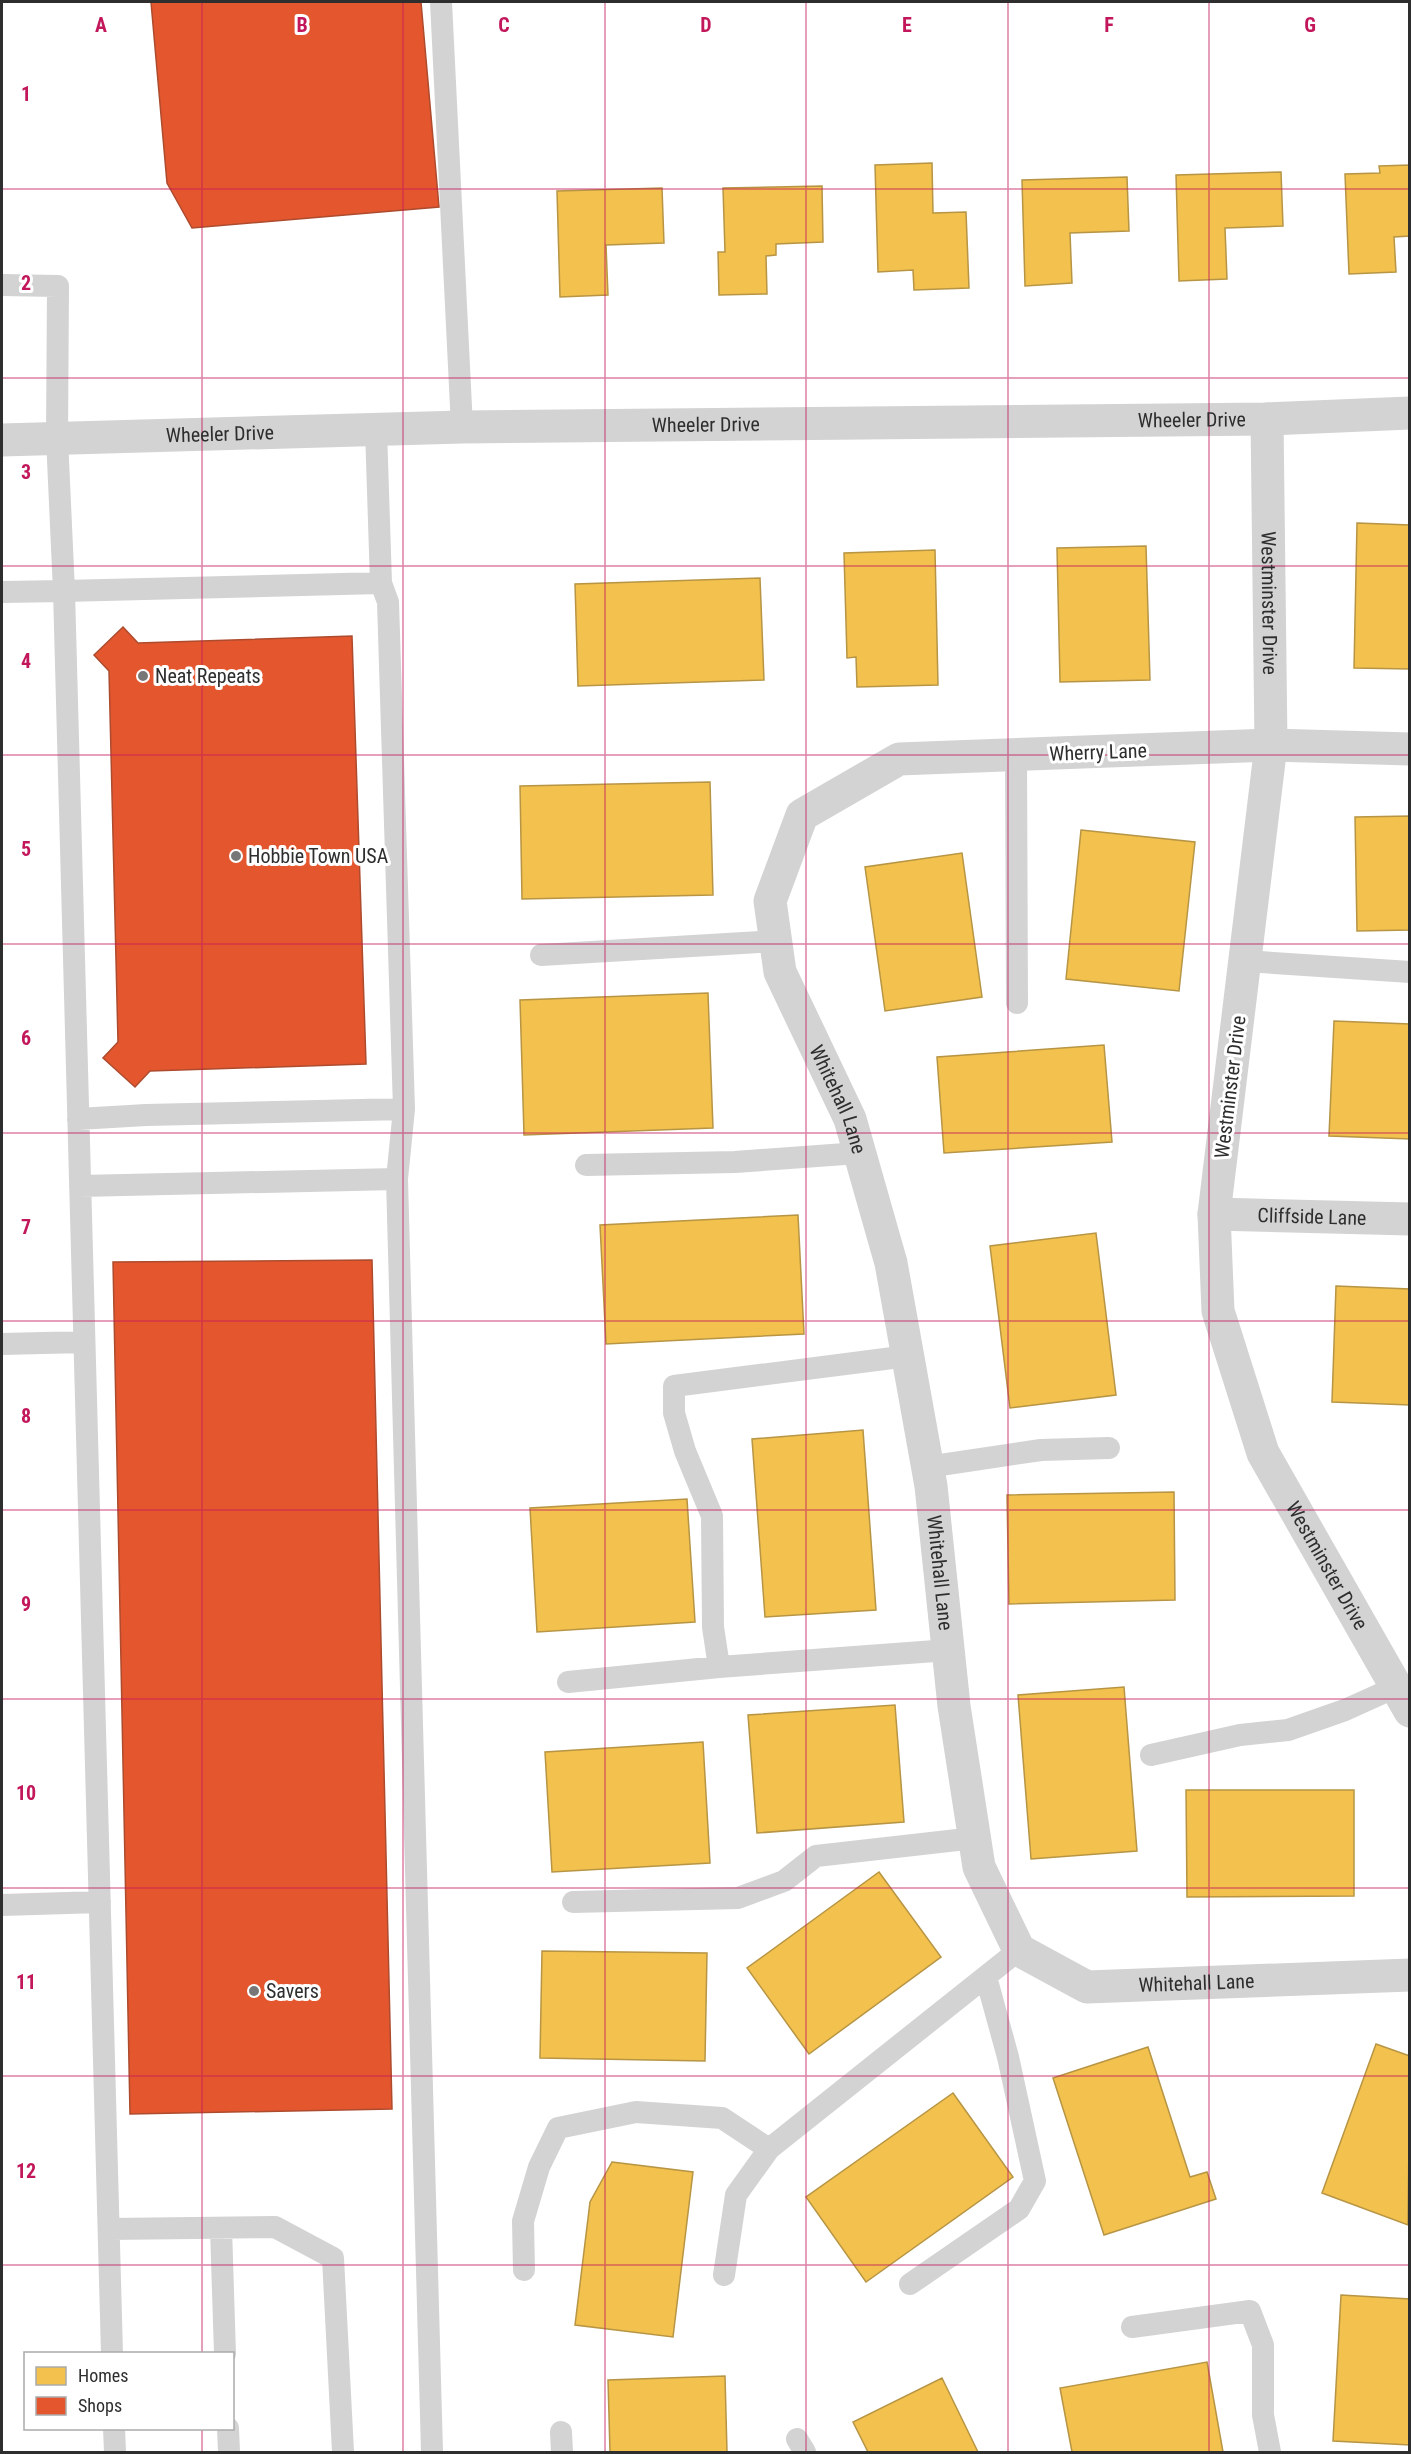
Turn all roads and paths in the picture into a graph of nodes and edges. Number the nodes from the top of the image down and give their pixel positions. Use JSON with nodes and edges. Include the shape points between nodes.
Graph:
{"nodes":[{"id":1,"x":441,"y":2,"type":"edge"},
{"id":2,"x":2,"y":285,"type":"edge"},
{"id":3,"x":1410,"y":413,"type":"edge"},
{"id":4,"x":1267,"y":419,"type":"junction"},
{"id":5,"x":462,"y":427,"type":"junction"},
{"id":6,"x":376,"y":429,"type":"junction"},
{"id":7,"x":57,"y":438,"type":"junction"},
{"id":8,"x":2,"y":440,"type":"edge"},
{"id":9,"x":381,"y":583,"type":"junction"},
{"id":10,"x":64,"y":591,"type":"junction"},
{"id":11,"x":2,"y":592,"type":"edge"},
{"id":12,"x":1271,"y":745,"type":"junction"},
{"id":13,"x":1410,"y":748,"type":"edge"},
{"id":14,"x":1016,"y":754,"type":"junction"},
{"id":15,"x":802,"y":814,"type":"joint"},
{"id":16,"x":776,"y":941,"type":"junction"},
{"id":17,"x":541,"y":955,"type":"dead end"},
{"id":18,"x":1245,"y":961,"type":"junction"},
{"id":19,"x":1410,"y":972,"type":"edge"},
{"id":20,"x":1017,"y":1003,"type":"dead end"},
{"id":21,"x":404,"y":1109,"type":"junction"},
{"id":22,"x":78,"y":1119,"type":"junction"},
{"id":23,"x":860,"y":1153,"type":"junction"},
{"id":24,"x":586,"y":1165,"type":"dead end"},
{"id":25,"x":397,"y":1179,"type":"junction"},
{"id":26,"x":80,"y":1186,"type":"junction"},
{"id":27,"x":1214,"y":1214,"type":"junction"},
{"id":28,"x":1410,"y":1219,"type":"edge"},
{"id":29,"x":84,"y":1342,"type":"junction"},
{"id":30,"x":2,"y":1344,"type":"edge"},
{"id":31,"x":908,"y":1356,"type":"junction"},
{"id":32,"x":1109,"y":1448,"type":"dead end"},
{"id":33,"x":927,"y":1467,"type":"junction"},
{"id":34,"x":949,"y":1650,"type":"junction"},
{"id":35,"x":719,"y":1667,"type":"junction"},
{"id":36,"x":568,"y":1682,"type":"dead end"},
{"id":37,"x":1403,"y":1699,"type":"edge"},
{"id":38,"x":1150,"y":1755,"type":"dead end"},
{"id":39,"x":975,"y":1838,"type":"junction"},
{"id":40,"x":100,"y":1902,"type":"junction"},
{"id":41,"x":573,"y":1902,"type":"dead end"},
{"id":42,"x":2,"y":1905,"type":"edge"},
{"id":43,"x":1019,"y":1950,"type":"junction"},
{"id":44,"x":1410,"y":1975,"type":"edge"},
{"id":45,"x":986,"y":1977,"type":"junction"},
{"id":46,"x":769,"y":2149,"type":"junction"},
{"id":47,"x":221,"y":2228,"type":"junction"},
{"id":48,"x":109,"y":2229,"type":"junction"},
{"id":49,"x":524,"y":2270,"type":"dead end"},
{"id":50,"x":724,"y":2275,"type":"dead end"},
{"id":51,"x":910,"y":2284,"type":"dead end"},
{"id":52,"x":1132,"y":2327,"type":"dead end"},
{"id":53,"x":112,"y":2352,"type":"edge"},
{"id":54,"x":225,"y":2352,"type":"edge"},
{"id":55,"x":114,"y":2430,"type":"edge"},
{"id":56,"x":228,"y":2430,"type":"edge"},
{"id":57,"x":115,"y":2452,"type":"edge"},
{"id":58,"x":229,"y":2452,"type":"edge"},
{"id":59,"x":343,"y":2452,"type":"edge"},
{"id":60,"x":432,"y":2452,"type":"edge"},
{"id":61,"x":1270,"y":2452,"type":"edge"}],
"edges":[{"from":1,"to":5,"type":"lane"},
{"from":2,"to":7,"type":"lane","via":[[58,286]]},
{"from":3,"to":4,"type":"street","name":"Wheeler Drive"},
{"from":4,"to":5,"type":"street","name":"Wheeler Drive"},
{"from":4,"to":12,"type":"street","name":"Westminster Drive"},
{"from":5,"to":6,"type":"street","name":"Wheeler Drive"},
{"from":6,"to":7,"type":"street","name":"Wheeler Drive"},
{"from":6,"to":9,"type":"lane"},
{"from":7,"to":8,"type":"street","name":"Wheeler Drive"},
{"from":7,"to":10,"type":"lane"},
{"from":9,"to":10,"type":"lane"},
{"from":9,"to":21,"type":"lane","via":[[388,602]]},
{"from":10,"to":11,"type":"lane"},
{"from":10,"to":22,"type":"lane"},
{"from":12,"to":13,"type":"street","name":"Wherry Lane"},
{"from":12,"to":14,"type":"street","name":"Wherry Lane"},
{"from":12,"to":18,"type":"street","name":"Westminster Drive"},
{"from":14,"to":15,"type":"street","name":"Wherry Lane","via":[[899,759]]},
{"from":14,"to":20,"type":"lane"},
{"from":15,"to":16,"type":"street","name":"Whitehall Lane","via":[[770,901]]},
{"from":16,"to":17,"type":"lane"},
{"from":16,"to":23,"type":"street","name":"Whitehall Lane","via":[[780,972],[850,1119]]},
{"from":18,"to":19,"type":"lane"},
{"from":18,"to":27,"type":"street","name":"Westminster Drive"},
{"from":21,"to":22,"type":"lane"},
{"from":21,"to":25,"type":"lane"},
{"from":22,"to":26,"type":"lane"},
{"from":23,"to":24,"type":"lane","via":[[735,1162]]},
{"from":23,"to":31,"type":"street","name":"Whitehall Lane","via":[[891,1263]]},
{"from":25,"to":26,"type":"lane"},
{"from":25,"to":60,"type":"lane"},
{"from":26,"to":29,"type":"lane"},
{"from":27,"to":28,"type":"street","name":"Cliffside Lane"},
{"from":27,"to":37,"type":"street","name":"Westminster Drive","via":[[1218,1311],[1263,1453]]},
{"from":29,"to":30,"type":"lane"},
{"from":29,"to":40,"type":"lane"},
{"from":31,"to":33,"type":"street","name":"Whitehall Lane"},
{"from":31,"to":35,"type":"lane","via":[[674,1386],[674,1413],[685,1451],[712,1516],[713,1627]]},
{"from":32,"to":33,"type":"lane","via":[[1041,1450]]},
{"from":33,"to":34,"type":"street","name":"Whitehall Lane"},
{"from":34,"to":35,"type":"lane"},
{"from":34,"to":39,"type":"street","name":"Whitehall Lane"},
{"from":35,"to":36,"type":"lane"},
{"from":37,"to":38,"type":"lane","via":[[1345,1710],[1288,1730],[1240,1735]]},
{"from":39,"to":41,"type":"lane","via":[[816,1856],[784,1881],[738,1898]]},
{"from":39,"to":43,"type":"street","name":"Whitehall Lane","via":[[979,1867]]},
{"from":40,"to":42,"type":"lane"},
{"from":40,"to":48,"type":"lane"},
{"from":43,"to":44,"type":"street","name":"Whitehall Lane","via":[[1087,1987]]},
{"from":43,"to":45,"type":"lane"},
{"from":45,"to":46,"type":"lane"},
{"from":45,"to":51,"type":"lane","via":[[1035,2181],[1019,2209]]},
{"from":46,"to":49,"type":"lane","via":[[722,2118],[636,2112],[558,2128],[538,2167],[523,2221]]},
{"from":46,"to":50,"type":"lane","via":[[736,2195]]},
{"from":47,"to":48,"type":"lane"},
{"from":47,"to":54,"type":"lane"},
{"from":47,"to":59,"type":"lane","via":[[275,2227],[333,2258]]},
{"from":48,"to":53,"type":"lane"},
{"from":52,"to":61,"type":"lane","via":[[1250,2311],[1263,2345],[1263,2415]]},
{"from":55,"to":57,"type":"lane"},
{"from":56,"to":58,"type":"lane"}]}
